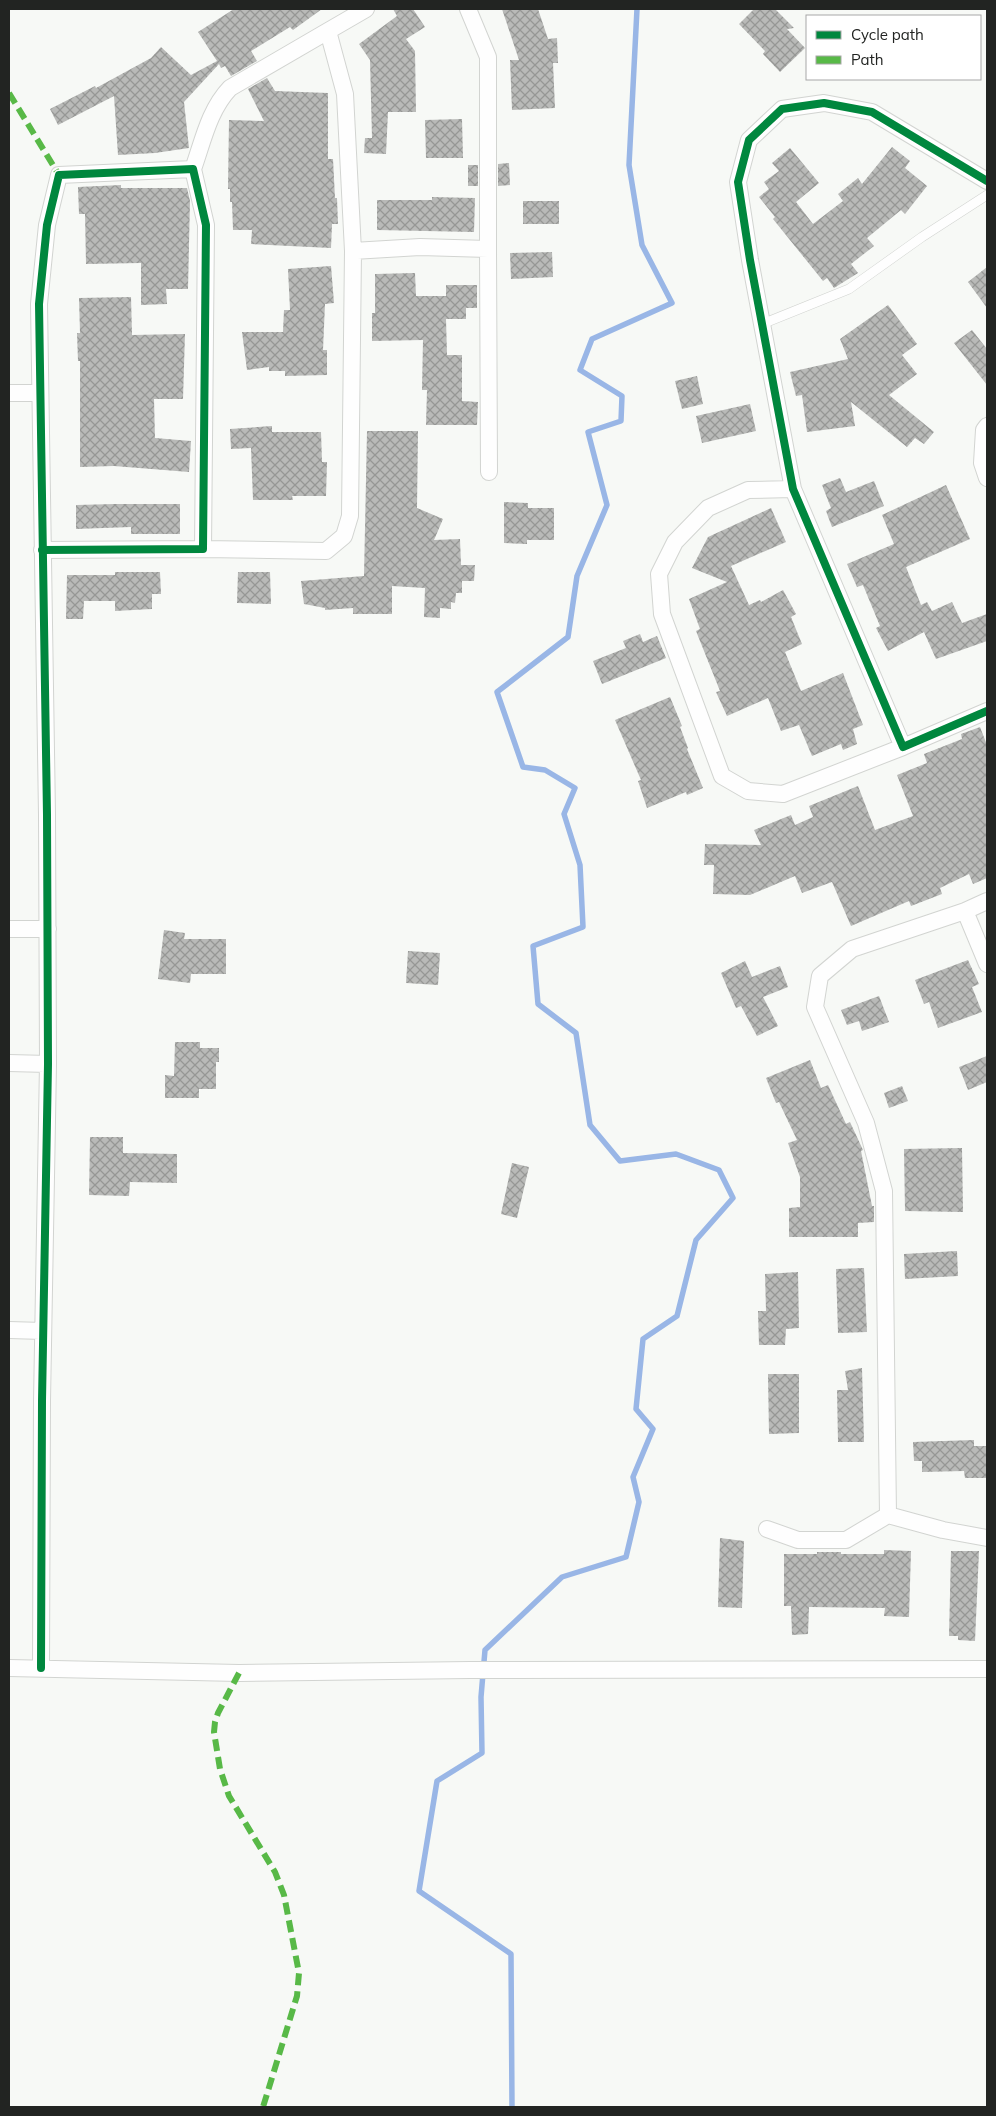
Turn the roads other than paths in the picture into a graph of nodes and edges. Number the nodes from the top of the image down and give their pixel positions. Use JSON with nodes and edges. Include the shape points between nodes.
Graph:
{"nodes":[{"id":1,"x":366,"y":9,"type":"edge"},
{"id":2,"x":468,"y":9,"type":"edge"},
{"id":3,"x":328,"y":31,"type":"junction"},
{"id":4,"x":193,"y":169,"type":"junction"},
{"id":5,"x":987,"y":181,"type":"edge"},
{"id":6,"x":987,"y":195,"type":"edge"},
{"id":7,"x":488,"y":249,"type":"junction"},
{"id":8,"x":353,"y":251,"type":"junction"},
{"id":9,"x":762,"y":324,"type":"junction"},
{"id":10,"x":9,"y":393,"type":"edge"},
{"id":11,"x":40,"y":393,"type":"junction"},
{"id":12,"x":987,"y":426,"type":"edge"},
{"id":13,"x":489,"y":472,"type":"dead end"},
{"id":14,"x":987,"y":478,"type":"edge"},
{"id":15,"x":793,"y":489,"type":"junction"},
{"id":16,"x":203,"y":549,"type":"junction"},
{"id":17,"x":42,"y":550,"type":"junction"},
{"id":18,"x":987,"y":711,"type":"edge"},
{"id":19,"x":903,"y":747,"type":"junction"},
{"id":20,"x":987,"y":901,"type":"edge"},
{"id":21,"x":965,"y":911,"type":"junction"},
{"id":22,"x":9,"y":928,"type":"edge"},
{"id":23,"x":48,"y":929,"type":"junction"},
{"id":24,"x":987,"y":964,"type":"edge"},
{"id":25,"x":9,"y":1064,"type":"edge"},
{"id":26,"x":48,"y":1064,"type":"junction"},
{"id":27,"x":9,"y":1330,"type":"edge"},
{"id":28,"x":43,"y":1331,"type":"junction"},
{"id":29,"x":888,"y":1515,"type":"junction"},
{"id":30,"x":767,"y":1529,"type":"dead end"},
{"id":31,"x":987,"y":1538,"type":"edge"},
{"id":32,"x":9,"y":1668,"type":"edge"},
{"id":33,"x":41,"y":1668,"type":"junction"},
{"id":34,"x":987,"y":1669,"type":"edge"}],
"edges":[{"from":1,"to":3,"type":"street"},
{"from":2,"to":7,"type":"street","via":[[488,57]]},
{"from":3,"to":4,"type":"street","via":[[230,88],[212,114]]},
{"from":3,"to":8,"type":"street","via":[[345,94]]},
{"from":4,"to":11,"type":"street","via":[[59,175],[47,225],[39,304]]},
{"from":4,"to":16,"type":"street","via":[[206,225]]},
{"from":5,"to":9,"type":"street","via":[[872,112],[824,103],[782,109],[749,140],[738,182]]},
{"from":6,"to":9,"type":"lane","via":[[849,289]]},
{"from":7,"to":8,"type":"street","via":[[420,247]]},
{"from":7,"to":13,"type":"street"},
{"from":8,"to":16,"type":"street","via":[[350,516],[344,536],[326,551]]},
{"from":9,"to":15,"type":"street"},
{"from":10,"to":11,"type":"street"},
{"from":11,"to":17,"type":"street"},
{"from":12,"to":14,"type":"street","via":[[982,463]]},
{"from":15,"to":19,"type":"street"},
{"from":15,"to":19,"type":"street","via":[[748,490],[708,508],[675,542],[659,574],[662,614],[722,776],[748,791],[783,794]]},
{"from":16,"to":17,"type":"street"},
{"from":17,"to":23,"type":"street"},
{"from":18,"to":19,"type":"street"},
{"from":20,"to":21,"type":"street"},
{"from":21,"to":24,"type":"street"},
{"from":21,"to":29,"type":"street","via":[[852,949],[820,976],[815,1007],[866,1123],[884,1191]]},
{"from":22,"to":23,"type":"street"},
{"from":23,"to":26,"type":"street"},
{"from":25,"to":26,"type":"street"},
{"from":26,"to":28,"type":"street"},
{"from":27,"to":28,"type":"street"},
{"from":28,"to":33,"type":"street"},
{"from":29,"to":30,"type":"street","via":[[846,1540],[798,1540]]},
{"from":29,"to":31,"type":"street"},
{"from":32,"to":33,"type":"street"},
{"from":33,"to":34,"type":"street","via":[[239,1673]]}]}
